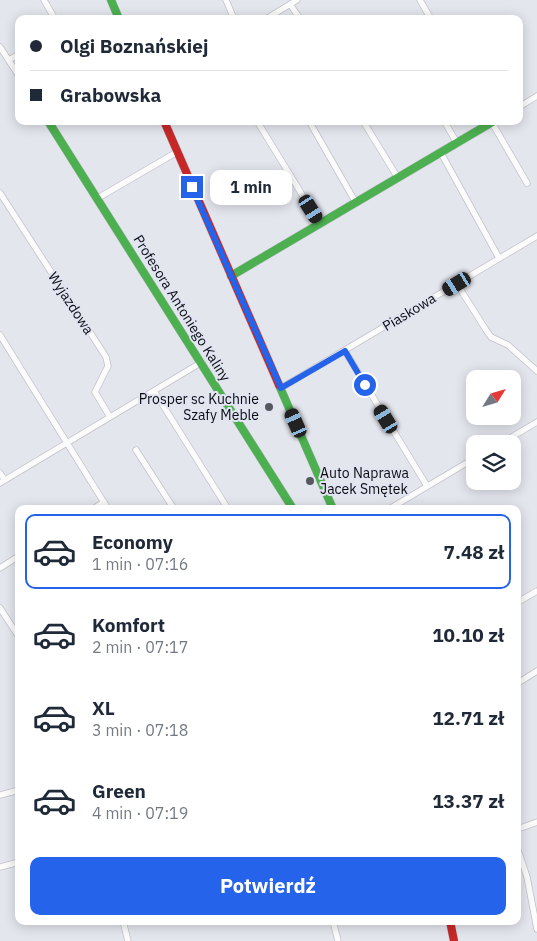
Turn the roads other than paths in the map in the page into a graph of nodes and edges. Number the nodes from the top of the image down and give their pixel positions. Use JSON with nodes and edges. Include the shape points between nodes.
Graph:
{"nodes":[{"id":1,"x":44,"y":0,"type":"edge"},
{"id":2,"x":111,"y":0,"type":"edge"},
{"id":3,"x":226,"y":0,"type":"edge"},
{"id":4,"x":296,"y":0,"type":"edge"},
{"id":5,"x":420,"y":0,"type":"edge"},
{"id":6,"x":290,"y":4,"type":"junction"},
{"id":7,"x":53,"y":15,"type":"edge"},
{"id":8,"x":117,"y":15,"type":"edge"},
{"id":9,"x":232,"y":15,"type":"edge"},
{"id":10,"x":272,"y":15,"type":"edge"},
{"id":11,"x":297,"y":15,"type":"edge"},
{"id":12,"x":429,"y":15,"type":"edge"},
{"id":13,"x":0,"y":47,"type":"edge"},
{"id":14,"x":15,"y":56,"type":"edge"},
{"id":15,"x":9,"y":60,"type":"junction"},
{"id":16,"x":15,"y":70,"type":"edge"},
{"id":17,"x":537,"y":96,"type":"edge"},
{"id":18,"x":523,"y":105,"type":"edge"},
{"id":19,"x":51,"y":125,"type":"edge"},
{"id":20,"x":166,"y":125,"type":"edge"},
{"id":21,"x":259,"y":125,"type":"edge"},
{"id":22,"x":311,"y":125,"type":"edge"},
{"id":23,"x":365,"y":125,"type":"edge"},
{"id":24,"x":446,"y":125,"type":"edge"},
{"id":25,"x":487,"y":125,"type":"edge"},
{"id":26,"x":494,"y":125,"type":"edge"},
{"id":27,"x":457,"y":143,"type":"junction"},
{"id":28,"x":177,"y":152,"type":"junction"},
{"id":29,"x":442,"y":153,"type":"junction"},
{"id":30,"x":398,"y":178,"type":"junction"},
{"id":31,"x":527,"y":183,"type":"dead end"},
{"id":32,"x":0,"y":193,"type":"edge"},
{"id":33,"x":98,"y":198,"type":"junction"},
{"id":34,"x":356,"y":202,"type":"junction"},
{"id":35,"x":320,"y":224,"type":"junction"},
{"id":36,"x":537,"y":236,"type":"edge"},
{"id":37,"x":499,"y":258,"type":"junction"},
{"id":38,"x":231,"y":276,"type":"junction"},
{"id":39,"x":457,"y":284,"type":"junction"},
{"id":40,"x":0,"y":335,"type":"edge"},
{"id":41,"x":345,"y":351,"type":"junction"},
{"id":42,"x":202,"y":362,"type":"junction"},
{"id":43,"x":537,"y":371,"type":"edge"},
{"id":44,"x":281,"y":388,"type":"junction"},
{"id":45,"x":154,"y":391,"type":"junction"},
{"id":46,"x":110,"y":417,"type":"junction"},
{"id":47,"x":537,"y":422,"type":"edge"},
{"id":48,"x":515,"y":435,"type":"edge"},
{"id":49,"x":68,"y":443,"type":"junction"},
{"id":50,"x":136,"y":450,"type":"dead end"},
{"id":51,"x":466,"y":463,"type":"edge"},
{"id":52,"x":0,"y":473,"type":"edge"},
{"id":53,"x":2,"y":482,"type":"edge"},
{"id":54,"x":427,"y":486,"type":"junction"},
{"id":55,"x":104,"y":502,"type":"junction"},
{"id":56,"x":99,"y":505,"type":"edge"},
{"id":57,"x":106,"y":505,"type":"edge"},
{"id":58,"x":171,"y":505,"type":"edge"},
{"id":59,"x":224,"y":505,"type":"edge"},
{"id":60,"x":291,"y":505,"type":"edge"},
{"id":61,"x":331,"y":505,"type":"edge"},
{"id":62,"x":396,"y":505,"type":"edge"},
{"id":63,"x":15,"y":559,"type":"edge"},
{"id":64,"x":0,"y":568,"type":"edge"},
{"id":65,"x":537,"y":591,"type":"edge"},
{"id":66,"x":521,"y":600,"type":"edge"},
{"id":67,"x":0,"y":608,"type":"edge"},
{"id":68,"x":15,"y":630,"type":"edge"},
{"id":69,"x":537,"y":671,"type":"edge"},
{"id":70,"x":521,"y":681,"type":"edge"},
{"id":71,"x":15,"y":791,"type":"edge"},
{"id":72,"x":0,"y":795,"type":"edge"},
{"id":73,"x":537,"y":822,"type":"edge"},
{"id":74,"x":521,"y":828,"type":"edge"},
{"id":75,"x":521,"y":859,"type":"edge"},
{"id":76,"x":15,"y":863,"type":"edge"},
{"id":77,"x":0,"y":868,"type":"edge"},
{"id":78,"x":123,"y":925,"type":"edge"},
{"id":79,"x":334,"y":925,"type":"edge"},
{"id":80,"x":451,"y":925,"type":"edge"},
{"id":81,"x":537,"y":929,"type":"edge"},
{"id":82,"x":128,"y":941,"type":"edge"},
{"id":83,"x":338,"y":941,"type":"edge"},
{"id":84,"x":454,"y":941,"type":"edge"}],
"edges":[{"from":1,"to":7,"type":"street"},
{"from":2,"to":8,"type":"street"},
{"from":3,"to":9,"type":"street"},
{"from":4,"to":6,"type":"street"},
{"from":5,"to":12,"type":"street"},
{"from":6,"to":10,"type":"street"},
{"from":6,"to":11,"type":"street"},
{"from":13,"to":15,"type":"street"},
{"from":14,"to":15,"type":"street"},
{"from":15,"to":16,"type":"street"},
{"from":17,"to":18,"type":"street"},
{"from":19,"to":33,"type":"street","name":"Profesora Antoniego Kaliny"},
{"from":20,"to":28,"type":"street"},
{"from":21,"to":35,"type":"street"},
{"from":22,"to":34,"type":"street"},
{"from":23,"to":30,"type":"street"},
{"from":24,"to":27,"type":"street"},
{"from":25,"to":27,"type":"street"},
{"from":26,"to":31,"type":"street"},
{"from":27,"to":29,"type":"street"},
{"from":28,"to":33,"type":"street"},
{"from":28,"to":38,"type":"street"},
{"from":29,"to":30,"type":"street"},
{"from":29,"to":37,"type":"street"},
{"from":30,"to":34,"type":"street"},
{"from":32,"to":46,"type":"street","name":"Wyjazdowa","via":[[106,357],[108,366],[95,392]]},
{"from":33,"to":42,"type":"street","name":"Profesora Antoniego Kaliny"},
{"from":34,"to":35,"type":"street"},
{"from":35,"to":38,"type":"street"},
{"from":36,"to":37,"type":"street","name":"Piaskowa"},
{"from":37,"to":39,"type":"street","name":"Piaskowa"},
{"from":38,"to":44,"type":"street"},
{"from":39,"to":41,"type":"street","name":"Piaskowa"},
{"from":39,"to":43,"type":"street","via":[[491,336],[508,345]]},
{"from":40,"to":49,"type":"street"},
{"from":41,"to":44,"type":"street","name":"Piaskowa"},
{"from":41,"to":54,"type":"street"},
{"from":42,"to":45,"type":"street"},
{"from":42,"to":60,"type":"street","name":"Profesora Antoniego Kaliny"},
{"from":44,"to":61,"type":"street"},
{"from":45,"to":46,"type":"street"},
{"from":45,"to":59,"type":"street"},
{"from":46,"to":49,"type":"street"},
{"from":47,"to":48,"type":"street"},
{"from":49,"to":53,"type":"street"},
{"from":49,"to":55,"type":"street"},
{"from":50,"to":58,"type":"street"},
{"from":51,"to":54,"type":"street"},
{"from":52,"to":53,"type":"street"},
{"from":54,"to":62,"type":"street"},
{"from":55,"to":56,"type":"street"},
{"from":55,"to":57,"type":"street"},
{"from":63,"to":64,"type":"street"},
{"from":65,"to":66,"type":"street"},
{"from":67,"to":68,"type":"street"},
{"from":69,"to":70,"type":"street"},
{"from":71,"to":72,"type":"street"},
{"from":73,"to":74,"type":"street"},
{"from":75,"to":81,"type":"street"},
{"from":76,"to":77,"type":"street"},
{"from":78,"to":82,"type":"street"},
{"from":79,"to":83,"type":"street"},
{"from":80,"to":84,"type":"street"}]}
